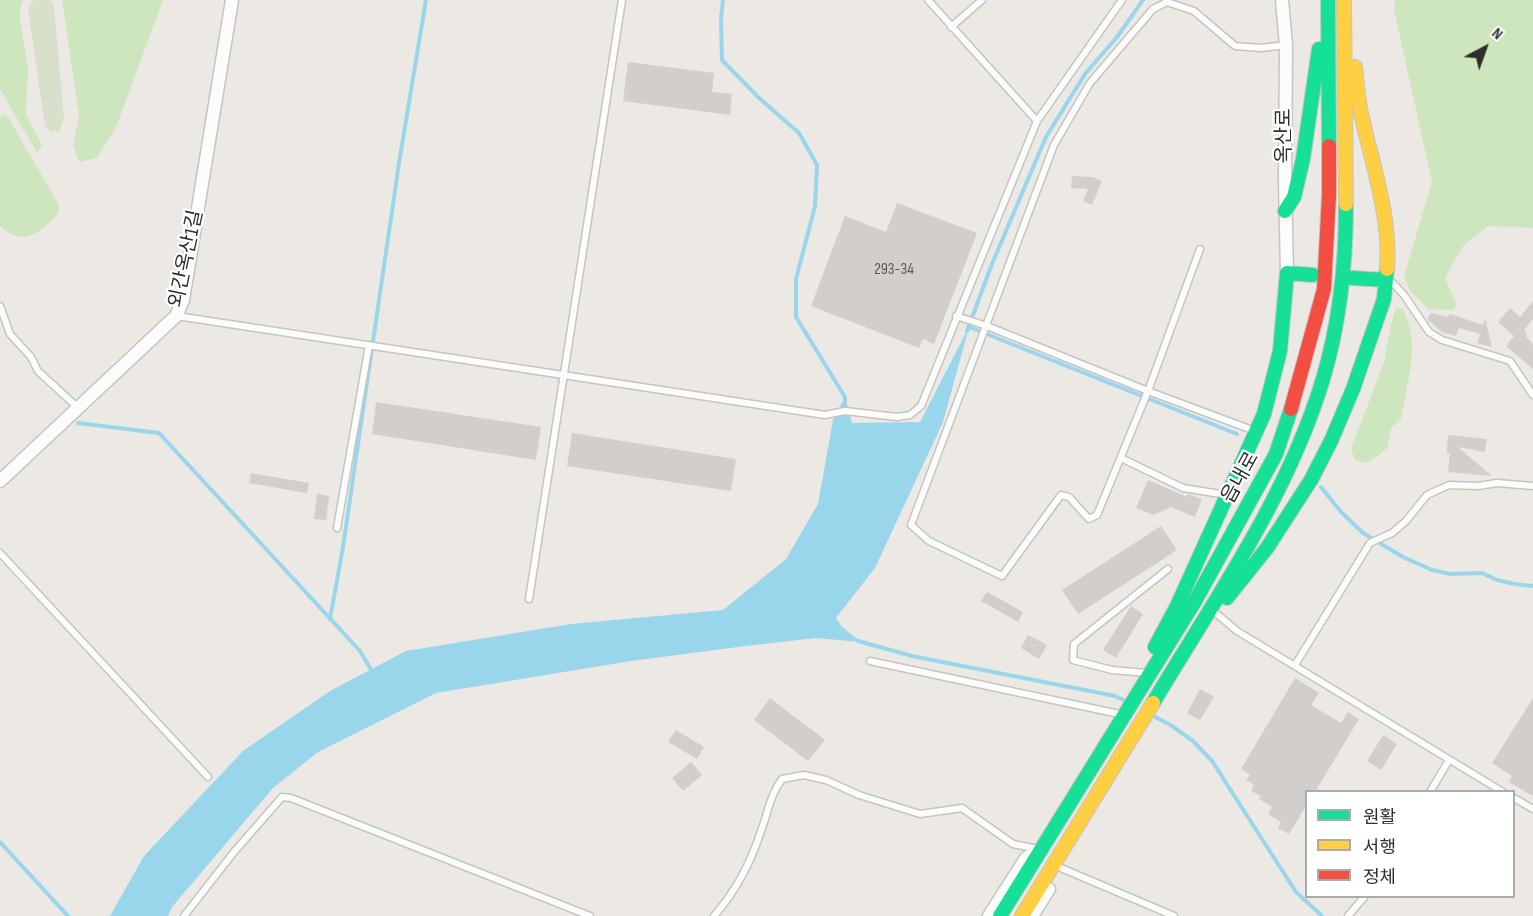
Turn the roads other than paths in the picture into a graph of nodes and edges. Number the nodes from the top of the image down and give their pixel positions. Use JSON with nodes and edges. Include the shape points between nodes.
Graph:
{"nodes":[{"id":1,"x":232,"y":0,"type":"edge"},
{"id":2,"x":622,"y":0,"type":"edge"},
{"id":3,"x":928,"y":0,"type":"edge"},
{"id":4,"x":982,"y":0,"type":"edge"},
{"id":5,"x":1122,"y":0,"type":"edge"},
{"id":6,"x":1282,"y":0,"type":"edge"},
{"id":7,"x":1323,"y":0,"type":"edge"},
{"id":8,"x":1328,"y":0,"type":"edge"},
{"id":9,"x":1344,"y":0,"type":"edge"},
{"id":10,"x":1349,"y":0,"type":"edge"},
{"id":11,"x":951,"y":27,"type":"junction"},
{"id":12,"x":1286,"y":45,"type":"junction"},
{"id":13,"x":1037,"y":121,"type":"junction"},
{"id":14,"x":1285,"y":211,"type":"junction"},
{"id":15,"x":1200,"y":249,"type":"dead end"},
{"id":16,"x":1287,"y":273,"type":"junction"},
{"id":17,"x":1313,"y":275,"type":"dead end"},
{"id":18,"x":1353,"y":278,"type":"dead end"},
{"id":19,"x":1386,"y":280,"type":"junction"},
{"id":20,"x":0,"y":306,"type":"edge"},
{"id":21,"x":176,"y":316,"type":"junction"},
{"id":22,"x":956,"y":316,"type":"junction"},
{"id":23,"x":987,"y":326,"type":"junction"},
{"id":24,"x":369,"y":345,"type":"junction"},
{"id":25,"x":565,"y":375,"type":"junction"},
{"id":26,"x":1148,"y":391,"type":"junction"},
{"id":27,"x":1533,"y":395,"type":"edge"},
{"id":28,"x":77,"y":407,"type":"junction"},
{"id":29,"x":1257,"y":431,"type":"junction"},
{"id":30,"x":1121,"y":458,"type":"junction"},
{"id":31,"x":0,"y":481,"type":"edge"},
{"id":32,"x":1533,"y":486,"type":"edge"},
{"id":33,"x":1227,"y":495,"type":"junction"},
{"id":34,"x":337,"y":528,"type":"dead end"},
{"id":35,"x":0,"y":553,"type":"edge"},
{"id":36,"x":1168,"y":569,"type":"dead end"},
{"id":37,"x":529,"y":599,"type":"dead end"},
{"id":38,"x":1217,"y":614,"type":"junction"},
{"id":39,"x":870,"y":661,"type":"dead end"},
{"id":40,"x":1295,"y":665,"type":"junction"},
{"id":41,"x":1150,"y":674,"type":"junction"},
{"id":42,"x":1126,"y":713,"type":"junction"},
{"id":43,"x":1449,"y":760,"type":"junction"},
{"id":44,"x":207,"y":777,"type":"dead end"},
{"id":45,"x":1431,"y":790,"type":"edge"},
{"id":46,"x":1500,"y":790,"type":"edge"},
{"id":47,"x":1515,"y":799,"type":"edge"},
{"id":48,"x":1092,"y":806,"type":"junction"},
{"id":49,"x":1533,"y":809,"type":"edge"},
{"id":50,"x":1041,"y":850,"type":"junction"},
{"id":51,"x":1061,"y":868,"type":"junction"},
{"id":52,"x":1364,"y":898,"type":"edge"},
{"id":53,"x":184,"y":916,"type":"edge"},
{"id":54,"x":590,"y":916,"type":"edge"},
{"id":55,"x":714,"y":916,"type":"edge"},
{"id":56,"x":989,"y":916,"type":"edge"},
{"id":57,"x":1000,"y":916,"type":"edge"},
{"id":58,"x":1022,"y":916,"type":"edge"},
{"id":59,"x":1032,"y":916,"type":"edge"},
{"id":60,"x":1174,"y":916,"type":"edge"},
{"id":61,"x":1348,"y":916,"type":"edge"}],
"edges":[{"from":1,"to":21,"type":"street","name":"외간옥산1길","via":[[183,300]]},
{"from":2,"to":25,"type":"lane"},
{"from":3,"to":11,"type":"lane"},
{"from":4,"to":11,"type":"lane"},
{"from":5,"to":13,"type":"lane"},
{"from":6,"to":12,"type":"street","name":"옥산로"},
{"from":7,"to":14,"type":"street","via":[[1303,159],[1294,197]]},
{"from":8,"to":41,"type":"street","name":"읍내로","via":[[1329,195],[1324,289],[1298,389],[1276,454]]},
{"from":9,"to":48,"type":"street","name":"읍내로","via":[[1346,237],[1334,336],[1323,379],[1294,458],[1268,508]]},
{"from":10,"to":19,"type":"street","via":[[1361,114],[1385,219]]},
{"from":11,"to":13,"type":"lane"},
{"from":12,"to":14,"type":"street","name":"옥산로"},
{"from":12,"to":23,"type":"lane","via":[[1235,46],[1194,11],[1167,2],[1153,9],[1090,84],[1054,145]]},
{"from":13,"to":22,"type":"lane"},
{"from":14,"to":16,"type":"street","name":"옥산로"},
{"from":15,"to":26,"type":"lane"},
{"from":16,"to":17,"type":"street"},
{"from":16,"to":29,"type":"street","via":[[1280,351]]},
{"from":18,"to":19,"type":"street"},
{"from":19,"to":27,"type":"lane","via":[[1409,301],[1429,332],[1442,340],[1510,360]]},
{"from":19,"to":38,"type":"street","via":[[1369,344],[1331,441],[1267,548]]},
{"from":20,"to":28,"type":"lane","via":[[10,334],[38,371]]},
{"from":21,"to":24,"type":"lane"},
{"from":21,"to":28,"type":"street","name":"외간옥산1길"},
{"from":22,"to":23,"type":"lane"},
{"from":22,"to":25,"type":"lane","via":[[921,406],[910,415],[897,417],[845,411],[825,415]]},
{"from":23,"to":26,"type":"lane"},
{"from":23,"to":30,"type":"lane","via":[[911,525],[929,541],[1002,576],[1061,495],[1070,497],[1089,519],[1097,515]]},
{"from":24,"to":25,"type":"lane"},
{"from":24,"to":34,"type":"lane"},
{"from":25,"to":37,"type":"lane"},
{"from":26,"to":29,"type":"lane"},
{"from":26,"to":30,"type":"lane"},
{"from":28,"to":31,"type":"street","name":"외간옥산1길"},
{"from":29,"to":33,"type":"street"},
{"from":30,"to":33,"type":"lane","via":[[1184,488]]},
{"from":32,"to":40,"type":"lane","via":[[1449,485],[1426,495],[1406,521],[1370,543]]},
{"from":33,"to":41,"type":"street","via":[[1156,644]]},
{"from":35,"to":44,"type":"lane"},
{"from":36,"to":41,"type":"lane","via":[[1074,644],[1073,660]]},
{"from":38,"to":40,"type":"lane","via":[[1237,631]]},
{"from":38,"to":48,"type":"street","via":[[1158,717]]},
{"from":39,"to":42,"type":"lane"},
{"from":40,"to":43,"type":"lane"},
{"from":41,"to":42,"type":"street","name":"읍내로"},
{"from":42,"to":50,"type":"street","name":"읍내로"},
{"from":43,"to":45,"type":"lane"},
{"from":43,"to":46,"type":"lane"},
{"from":47,"to":49,"type":"lane"},
{"from":48,"to":51,"type":"street"},
{"from":48,"to":58,"type":"street","name":"읍내로"},
{"from":50,"to":55,"type":"lane","via":[[1013,844],[962,808],[920,814],[826,780],[804,775],[782,779],[774,790],[744,875]]},
{"from":50,"to":56,"type":"street","via":[[1026,858]]},
{"from":50,"to":57,"type":"street","name":"읍내로"},
{"from":51,"to":59,"type":"street"},
{"from":51,"to":60,"type":"lane"},
{"from":52,"to":61,"type":"lane"},
{"from":53,"to":54,"type":"lane","via":[[282,798],[291,798]]}]}
